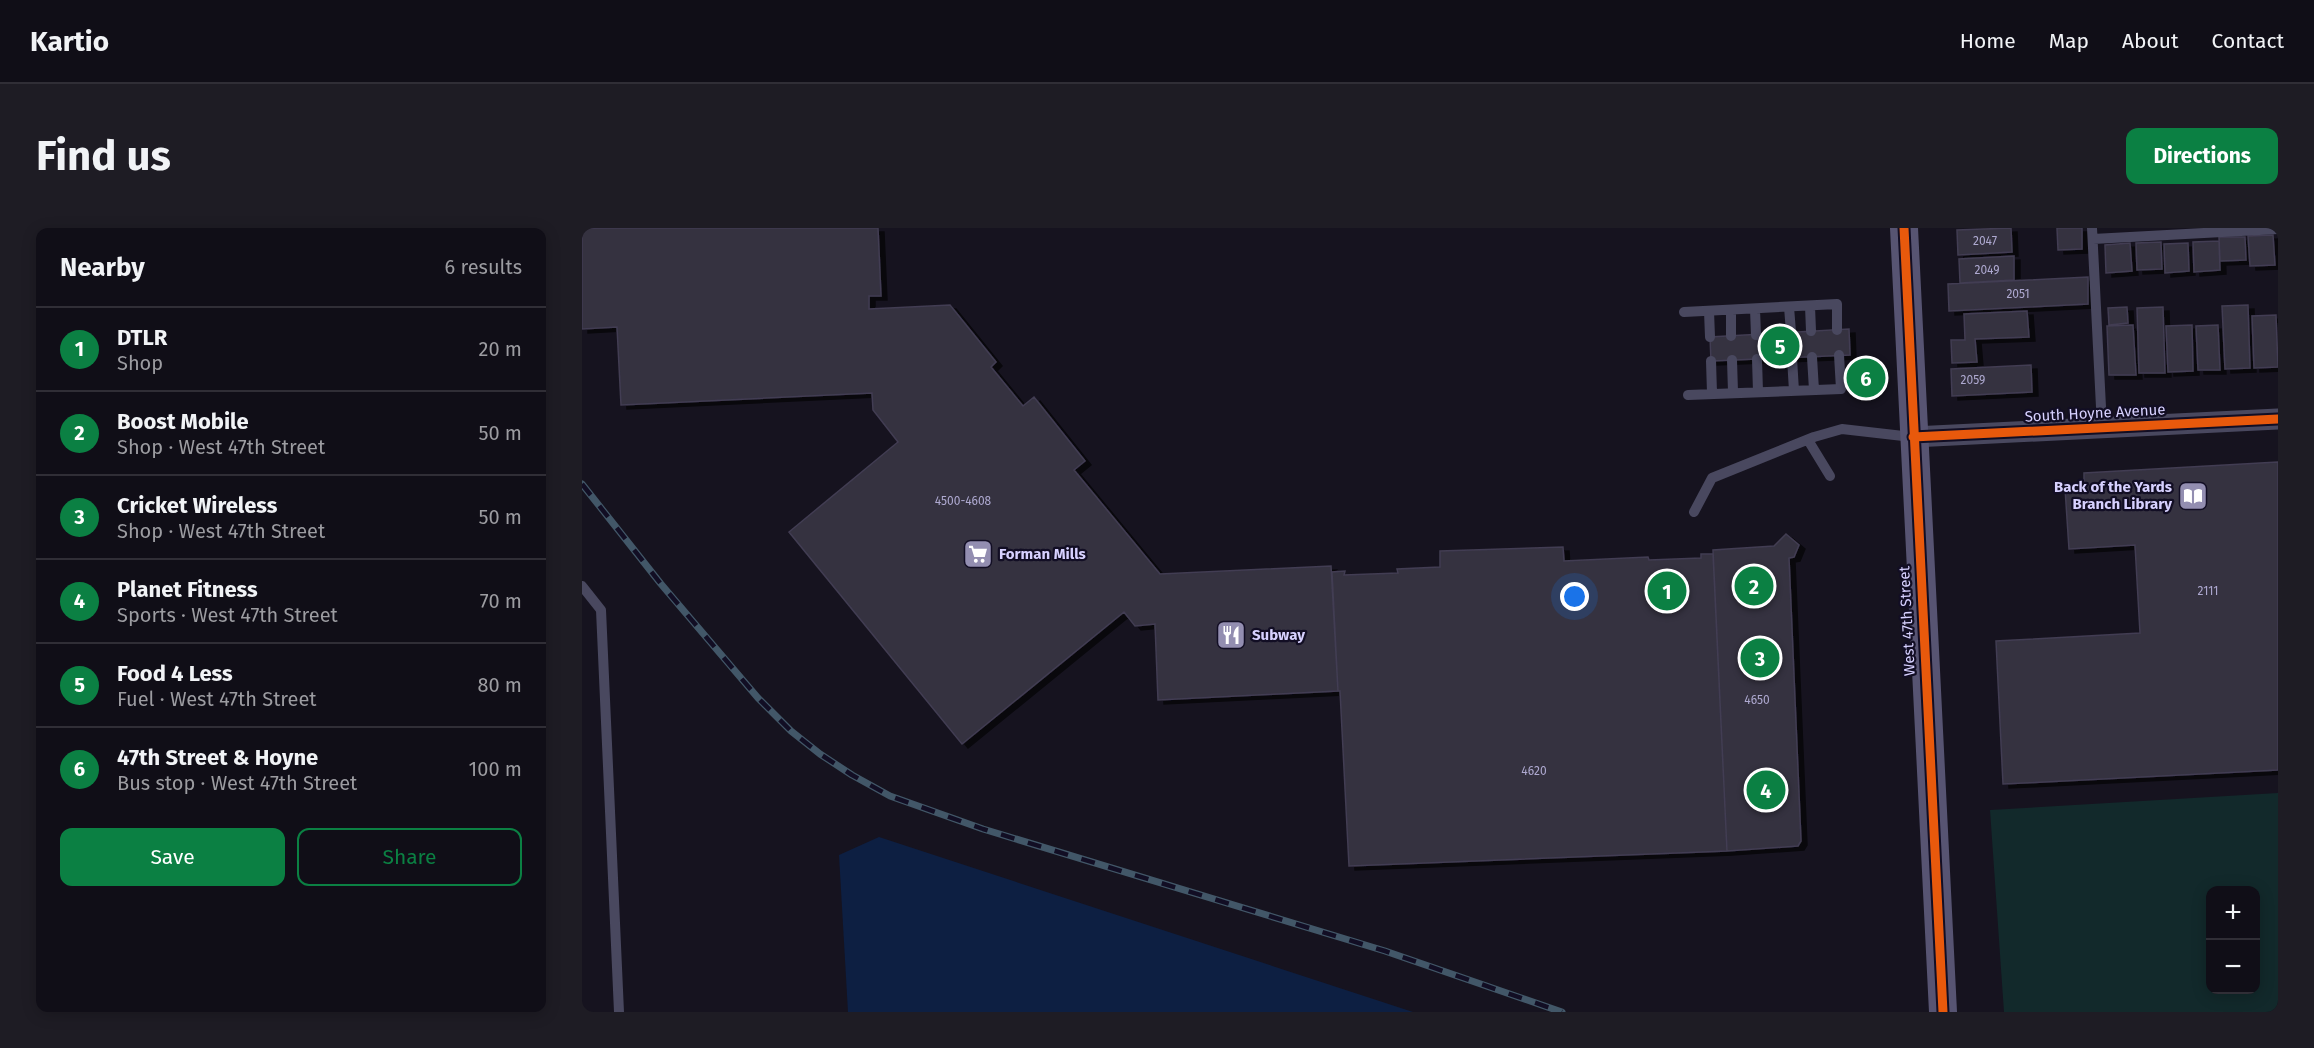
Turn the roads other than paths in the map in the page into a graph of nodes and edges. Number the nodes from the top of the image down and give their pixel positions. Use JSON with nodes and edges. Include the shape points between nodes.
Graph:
{"nodes":[{"id":1,"x":1904,"y":228,"type":"edge"},
{"id":2,"x":2278,"y":229,"type":"edge"},
{"id":3,"x":2093,"y":234,"type":"edge"},
{"id":4,"x":1810,"y":306,"type":"junction"},
{"id":5,"x":1789,"y":307,"type":"junction"},
{"id":6,"x":1755,"y":309,"type":"junction"},
{"id":7,"x":1731,"y":310,"type":"junction"},
{"id":8,"x":1709,"y":311,"type":"junction"},
{"id":9,"x":1684,"y":312,"type":"dead end"},
{"id":10,"x":1837,"y":330,"type":"dead end"},
{"id":11,"x":1811,"y":331,"type":"dead end"},
{"id":12,"x":1791,"y":332,"type":"dead end"},
{"id":13,"x":1756,"y":334,"type":"dead end"},
{"id":14,"x":1731,"y":336,"type":"dead end"},
{"id":15,"x":1710,"y":337,"type":"dead end"},
{"id":16,"x":1839,"y":355,"type":"dead end"},
{"id":17,"x":1812,"y":357,"type":"dead end"},
{"id":18,"x":1792,"y":358,"type":"dead end"},
{"id":19,"x":1757,"y":359,"type":"dead end"},
{"id":20,"x":1732,"y":360,"type":"dead end"},
{"id":21,"x":1711,"y":362,"type":"dead end"},
{"id":22,"x":1814,"y":390,"type":"junction"},
{"id":23,"x":1794,"y":391,"type":"junction"},
{"id":24,"x":1733,"y":392,"type":"junction"},
{"id":25,"x":1758,"y":392,"type":"junction"},
{"id":26,"x":1712,"y":393,"type":"junction"},
{"id":27,"x":1688,"y":395,"type":"dead end"},
{"id":28,"x":2278,"y":419,"type":"edge"},
{"id":29,"x":2102,"y":427,"type":"junction"},
{"id":30,"x":1913,"y":437,"type":"junction"},
{"id":31,"x":1808,"y":440,"type":"junction"},
{"id":32,"x":1830,"y":476,"type":"dead end"},
{"id":33,"x":1694,"y":512,"type":"dead end"},
{"id":34,"x":582,"y":586,"type":"edge"},
{"id":35,"x":619,"y":1012,"type":"edge"},
{"id":36,"x":1943,"y":1012,"type":"edge"}],
"edges":[{"from":1,"to":30,"type":"main road","name":"West 47th Street"},
{"from":2,"to":3,"type":"lane"},
{"from":3,"to":29,"type":"lane"},
{"from":4,"to":5,"type":"lane"},
{"from":4,"to":10,"type":"lane","via":[[1837,304]]},
{"from":4,"to":11,"type":"lane"},
{"from":5,"to":6,"type":"lane"},
{"from":5,"to":12,"type":"lane"},
{"from":6,"to":7,"type":"lane"},
{"from":6,"to":13,"type":"lane"},
{"from":7,"to":8,"type":"lane"},
{"from":7,"to":14,"type":"lane"},
{"from":8,"to":9,"type":"lane"},
{"from":8,"to":15,"type":"lane"},
{"from":16,"to":22,"type":"lane","via":[[1840,389]]},
{"from":17,"to":22,"type":"lane"},
{"from":18,"to":23,"type":"lane"},
{"from":19,"to":25,"type":"lane"},
{"from":20,"to":24,"type":"lane"},
{"from":21,"to":26,"type":"lane"},
{"from":22,"to":23,"type":"lane"},
{"from":23,"to":25,"type":"lane"},
{"from":24,"to":25,"type":"lane"},
{"from":24,"to":26,"type":"lane"},
{"from":26,"to":27,"type":"lane"},
{"from":28,"to":29,"type":"street","name":"South Hoyne Avenue"},
{"from":29,"to":30,"type":"street","name":"South Hoyne Avenue"},
{"from":30,"to":31,"type":"lane","via":[[1842,429]]},
{"from":30,"to":36,"type":"main road","name":"West 47th Street"},
{"from":31,"to":32,"type":"lane"},
{"from":31,"to":33,"type":"lane","via":[[1712,478]]},
{"from":34,"to":35,"type":"lane","via":[[601,610]]}]}
